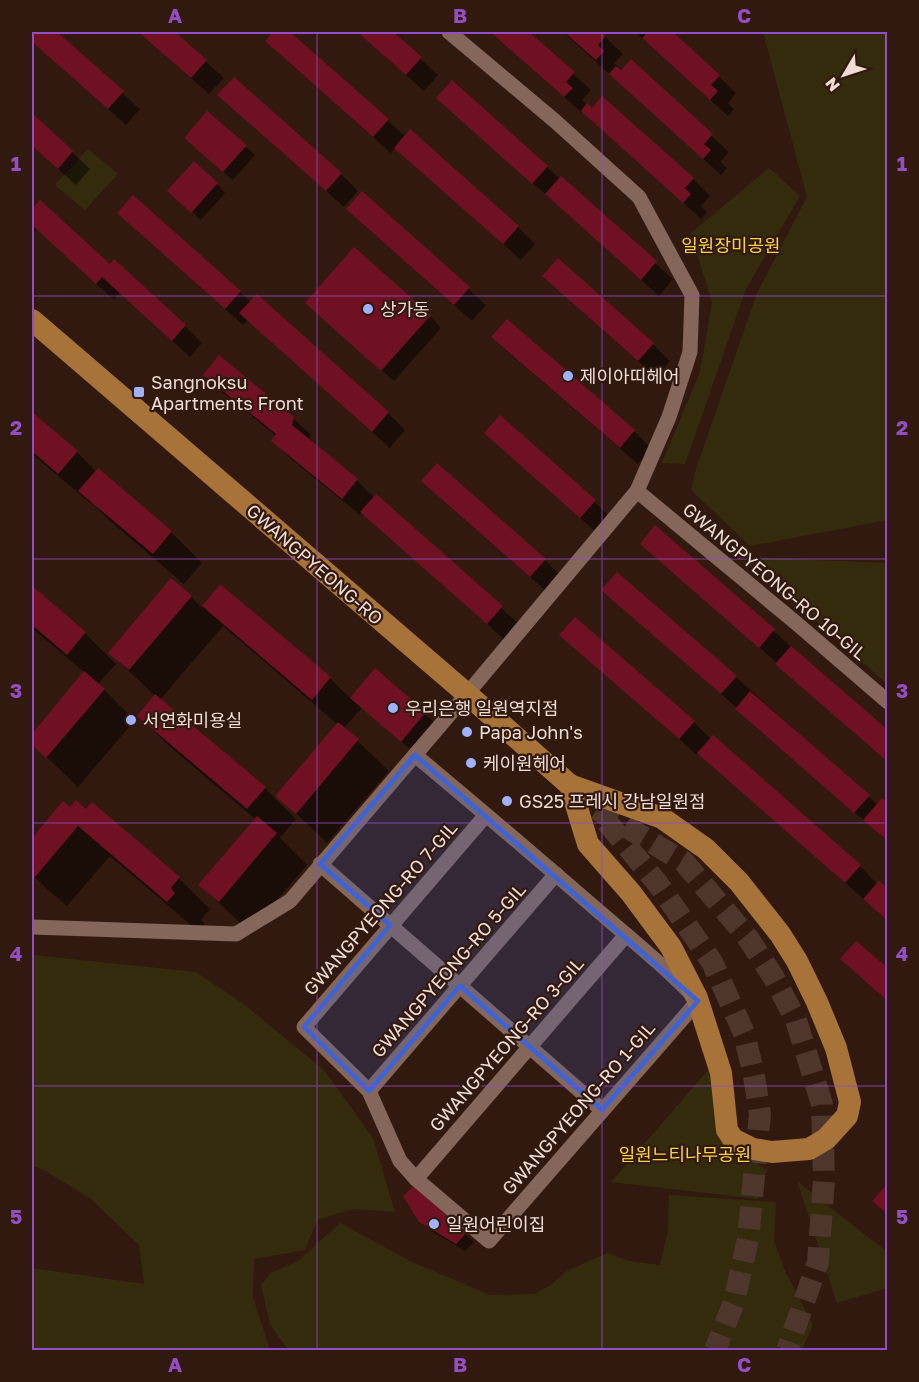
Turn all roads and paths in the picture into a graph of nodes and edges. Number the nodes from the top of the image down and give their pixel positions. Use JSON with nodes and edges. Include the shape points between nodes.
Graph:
{"nodes":[{"id":1,"x":449,"y":32,"type":"edge"},
{"id":2,"x":32,"y":320,"type":"edge"},
{"id":3,"x":637,"y":491,"type":"junction"},
{"id":4,"x":467,"y":694,"type":"junction"},
{"id":5,"x":888,"y":702,"type":"edge"},
{"id":6,"x":415,"y":755,"type":"junction"},
{"id":7,"x":570,"y":785,"type":"junction"},
{"id":8,"x":597,"y":809,"type":"tunnel mouth"},
{"id":9,"x":486,"y":815,"type":"junction"},
{"id":10,"x":320,"y":864,"type":"junction"},
{"id":11,"x":556,"y":874,"type":"junction"},
{"id":12,"x":390,"y":925,"type":"junction"},
{"id":13,"x":32,"y":927,"type":"edge"},
{"id":14,"x":626,"y":935,"type":"junction"},
{"id":15,"x":460,"y":986,"type":"junction"},
{"id":16,"x":529,"y":1046,"type":"junction"},
{"id":17,"x":369,"y":1091,"type":"junction"},
{"id":18,"x":602,"y":1110,"type":"junction"},
{"id":19,"x":416,"y":1179,"type":"junction"}],
"edges":[{"from":1,"to":3,"type":"street","via":[[639,197],[692,295],[690,352],[669,417]]},
{"from":2,"to":4,"type":"main road","name":"GWANGPYEONG-RO"},
{"from":3,"to":4,"type":"street"},
{"from":3,"to":5,"type":"street","name":"GWANGPYEONG-RO 10-GIL"},
{"from":4,"to":6,"type":"street"},
{"from":4,"to":7,"type":"main road","name":"GWANGPYEONG-RO"},
{"from":6,"to":9,"type":"street"},
{"from":6,"to":10,"type":"street"},
{"from":7,"to":7,"type":"main road","via":[[588,844],[671,947],[697,998],[721,1073],[728,1130],[733,1140],[772,1152],[808,1149],[826,1139],[847,1116],[850,1102],[832,1039],[797,961],[780,934],[739,882],[706,849],[662,818]]},
{"from":7,"to":8,"type":"main road","name":"GWANGPYEONG-RO"},
{"from":9,"to":11,"type":"street"},
{"from":9,"to":12,"type":"street","name":"GWANGPYEONG-RO 7-GIL"},
{"from":10,"to":12,"type":"street"},
{"from":10,"to":13,"type":"street","via":[[290,901],[236,934]]},
{"from":11,"to":14,"type":"street"},
{"from":11,"to":15,"type":"street","name":"GWANGPYEONG-RO 5-GIL"},
{"from":12,"to":15,"type":"street"},
{"from":12,"to":17,"type":"street","name":"GWANGPYEONG-RO 7-GIL","via":[[304,1027]]},
{"from":14,"to":16,"type":"street","name":"GWANGPYEONG-RO 3-GIL"},
{"from":14,"to":18,"type":"street","name":"GWANGPYEONG-RO 1-GIL","via":[[698,1001]]},
{"from":15,"to":16,"type":"street"},
{"from":15,"to":17,"type":"street","name":"GWANGPYEONG-RO 5-GIL"},
{"from":16,"to":18,"type":"street"},
{"from":16,"to":19,"type":"street","name":"GWANGPYEONG-RO 3-GIL"},
{"from":17,"to":19,"type":"street","via":[[400,1161]]},
{"from":18,"to":19,"type":"street","name":"GWANGPYEONG-RO 1-GIL","via":[[489,1241]]}]}
